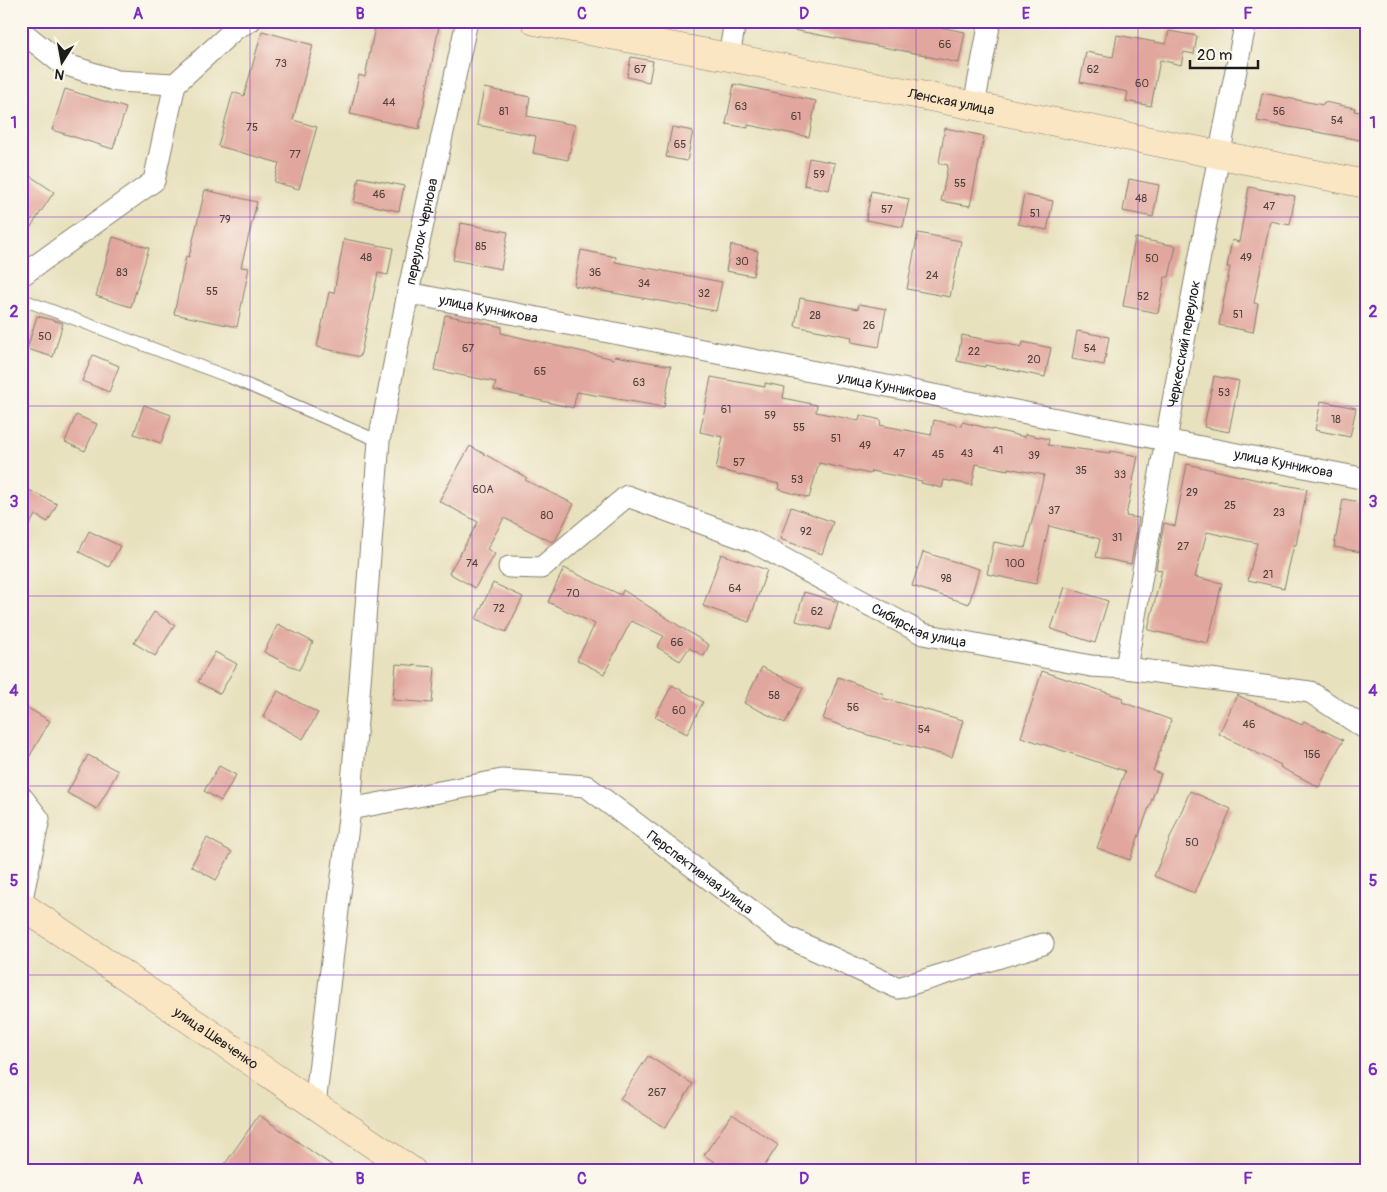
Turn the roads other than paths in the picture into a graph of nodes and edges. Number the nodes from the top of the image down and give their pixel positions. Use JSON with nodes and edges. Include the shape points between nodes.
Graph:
{"nodes":[{"id":1,"x":250,"y":21,"type":"edge"},
{"id":2,"x":467,"y":21,"type":"edge"},
{"id":3,"x":535,"y":21,"type":"edge"},
{"id":4,"x":735,"y":21,"type":"edge"},
{"id":5,"x":990,"y":21,"type":"edge"},
{"id":6,"x":1246,"y":21,"type":"edge"},
{"id":7,"x":21,"y":31,"type":"edge"},
{"id":8,"x":728,"y":57,"type":"junction"},
{"id":9,"x":175,"y":84,"type":"junction"},
{"id":10,"x":974,"y":105,"type":"junction"},
{"id":11,"x":1219,"y":154,"type":"junction"},
{"id":12,"x":1366,"y":184,"type":"edge"},
{"id":13,"x":21,"y":276,"type":"edge"},
{"id":14,"x":408,"y":293,"type":"junction"},
{"id":15,"x":21,"y":299,"type":"edge"},
{"id":16,"x":1165,"y":440,"type":"junction"},
{"id":17,"x":378,"y":441,"type":"junction"},
{"id":18,"x":1366,"y":479,"type":"edge"},
{"id":19,"x":509,"y":567,"type":"dead end"},
{"id":20,"x":1126,"y":668,"type":"junction"},
{"id":21,"x":1366,"y":729,"type":"edge"},
{"id":22,"x":21,"y":796,"type":"edge"},
{"id":23,"x":350,"y":809,"type":"junction"},
{"id":24,"x":21,"y":904,"type":"edge"},
{"id":25,"x":1043,"y":944,"type":"dead end"},
{"id":26,"x":314,"y":1104,"type":"junction"},
{"id":27,"x":412,"y":1171,"type":"edge"}],
"edges":[{"from":1,"to":9,"type":"street","via":[[236,28]]},
{"from":2,"to":14,"type":"street","name":"переулок Чернова"},
{"from":3,"to":8,"type":"street","name":"Ленская улица"},
{"from":4,"to":8,"type":"street"},
{"from":5,"to":10,"type":"street"},
{"from":6,"to":11,"type":"street","name":"Черкесский переулок"},
{"from":7,"to":9,"type":"street","via":[[61,63],[116,81]]},
{"from":8,"to":10,"type":"street","name":"Ленская улица"},
{"from":9,"to":13,"type":"street","via":[[154,181]]},
{"from":10,"to":11,"type":"street","name":"Ленская улица"},
{"from":11,"to":12,"type":"street","name":"Ленская улица"},
{"from":11,"to":16,"type":"street","name":"Черкесский переулок"},
{"from":14,"to":16,"type":"street","name":"улица Кунникова"},
{"from":14,"to":17,"type":"street","name":"переулок Чернова"},
{"from":15,"to":17,"type":"lane","via":[[229,377]]},
{"from":16,"to":18,"type":"street","name":"улица Кунникова"},
{"from":16,"to":20,"type":"street","name":"Черкесский переулок"},
{"from":17,"to":23,"type":"street","name":"переулок Чернова"},
{"from":19,"to":20,"type":"street","name":"Сибирская улица","via":[[541,568],[628,496],[752,542],[923,634],[1091,666]]},
{"from":20,"to":21,"type":"street","name":"Сибирская улица","via":[[1310,692]]},
{"from":22,"to":24,"type":"street","via":[[39,819]]},
{"from":23,"to":25,"type":"street","name":"Перспективная улица","via":[[502,780],[586,786],[785,936],[898,988]]},
{"from":23,"to":26,"type":"street","name":"переулок Чернова"},
{"from":24,"to":26,"type":"street","name":"улица Шевченко"},
{"from":26,"to":27,"type":"street","name":"улица Шевченко"}]}
